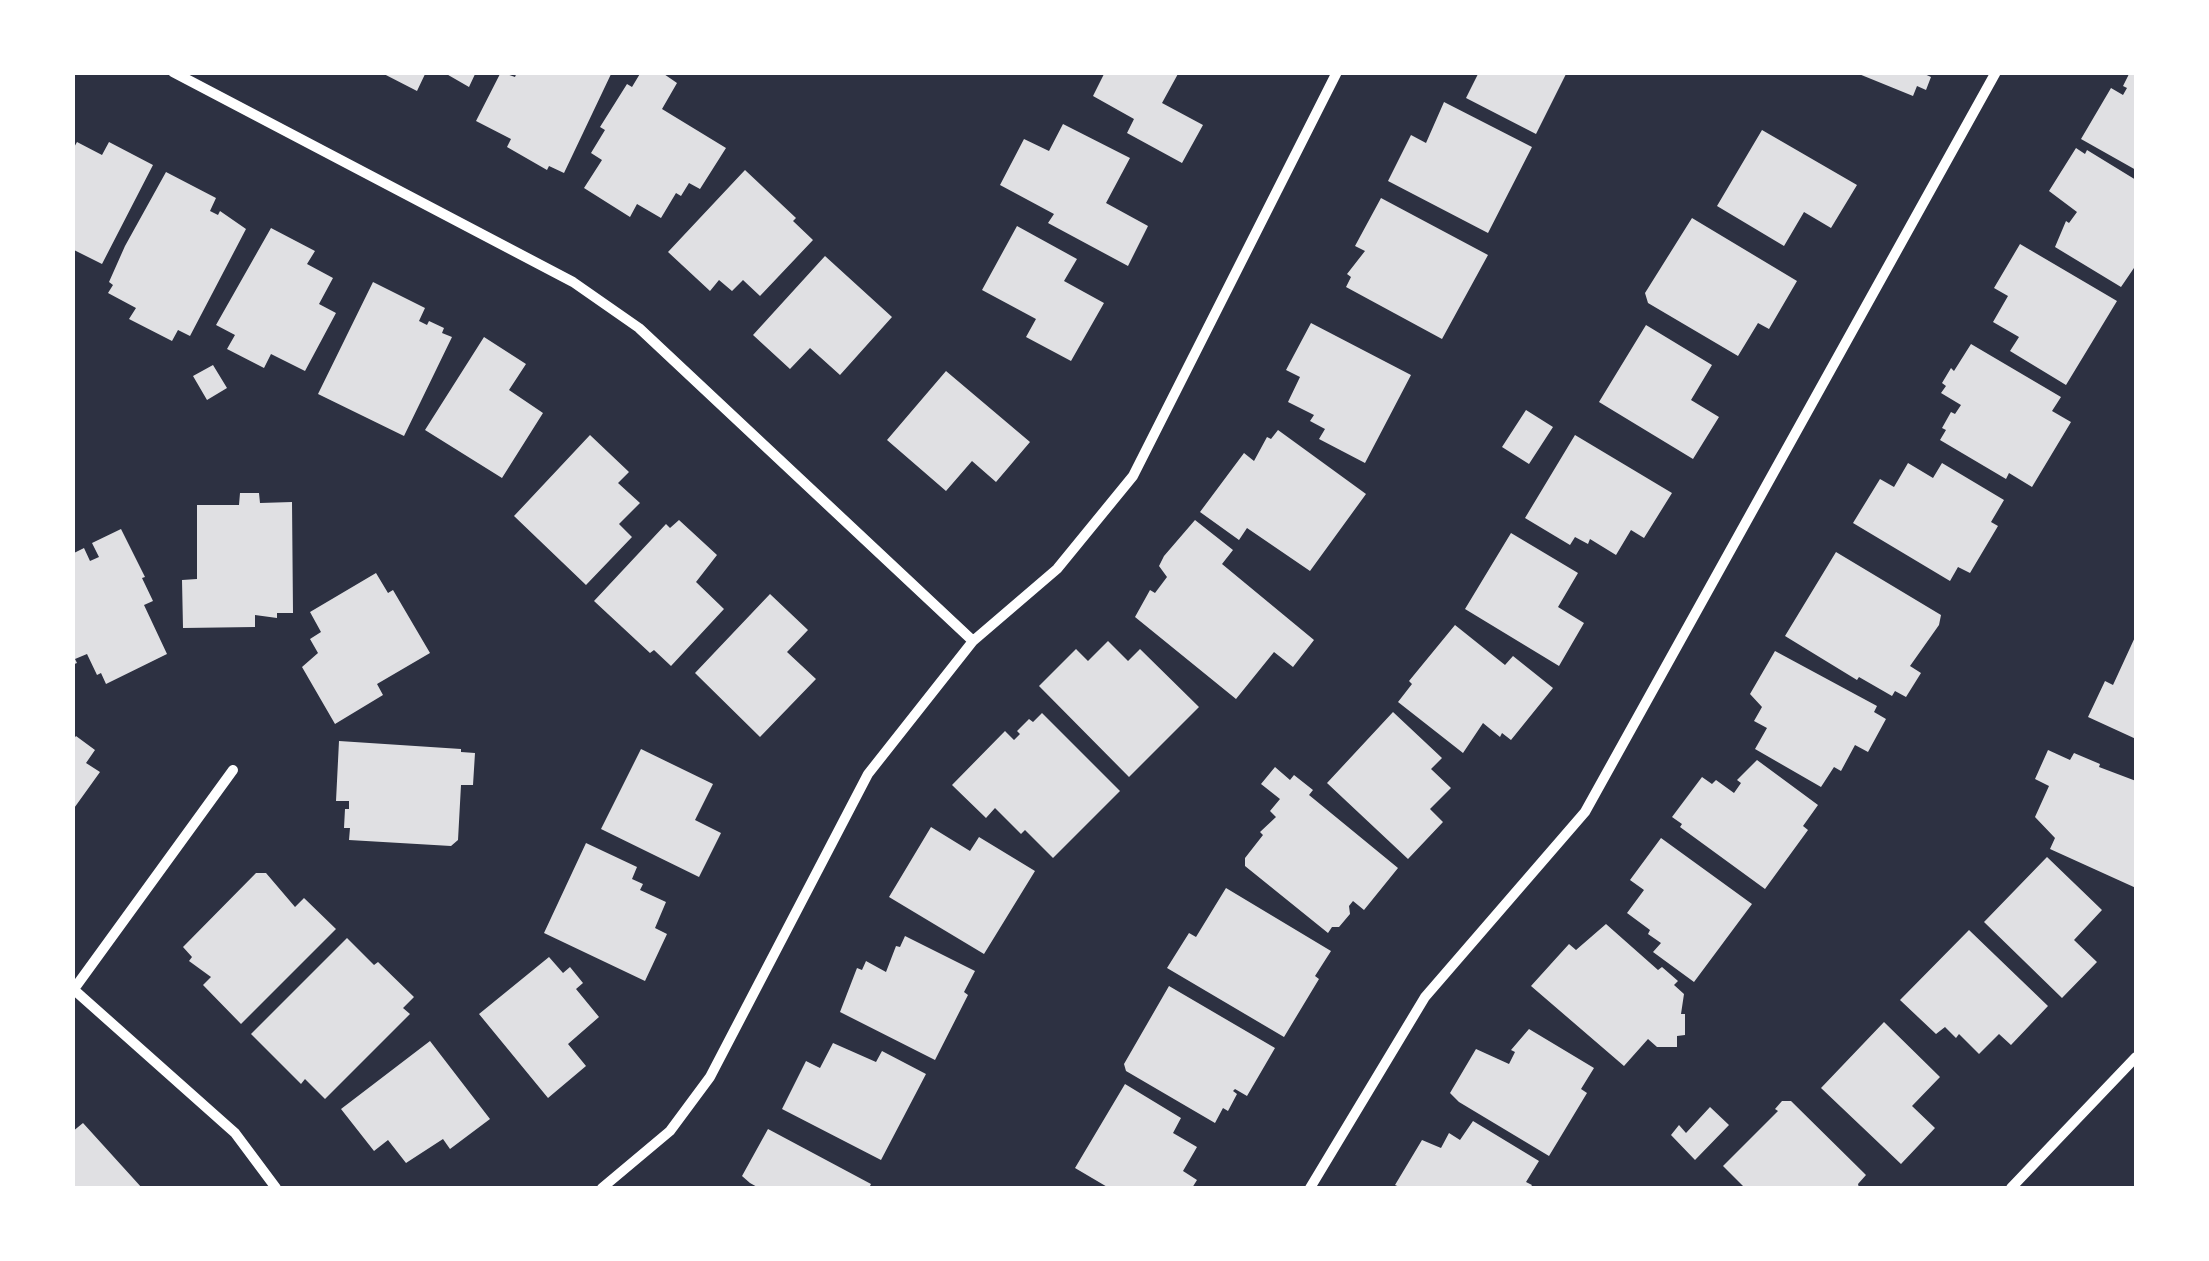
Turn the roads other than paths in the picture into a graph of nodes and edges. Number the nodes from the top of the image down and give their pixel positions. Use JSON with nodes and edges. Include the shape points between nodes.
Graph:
{"nodes":[{"id":1,"x":174,"y":72,"type":"edge"},
{"id":2,"x":1338,"y":72,"type":"edge"},
{"id":3,"x":1996,"y":72,"type":"edge"},
{"id":4,"x":972,"y":642,"type":"junction"},
{"id":5,"x":233,"y":770,"type":"dead end"},
{"id":6,"x":73,"y":988,"type":"edge"},
{"id":7,"x":2136,"y":1057,"type":"edge"},
{"id":8,"x":276,"y":1188,"type":"edge"},
{"id":9,"x":602,"y":1188,"type":"edge"},
{"id":10,"x":1310,"y":1188,"type":"edge"},
{"id":11,"x":2012,"y":1188,"type":"edge"}],
"edges":[{"from":1,"to":4,"type":"street","via":[[573,282],[639,328]]},
{"from":2,"to":4,"type":"street","via":[[1133,476],[1057,569]]},
{"from":3,"to":10,"type":"street","via":[[1584,812],[1425,997]]},
{"from":4,"to":9,"type":"street","via":[[868,774],[710,1077],[670,1130]]},
{"from":5,"to":6,"type":"street"},
{"from":6,"to":8,"type":"street","via":[[235,1134]]},
{"from":7,"to":11,"type":"street"}]}
